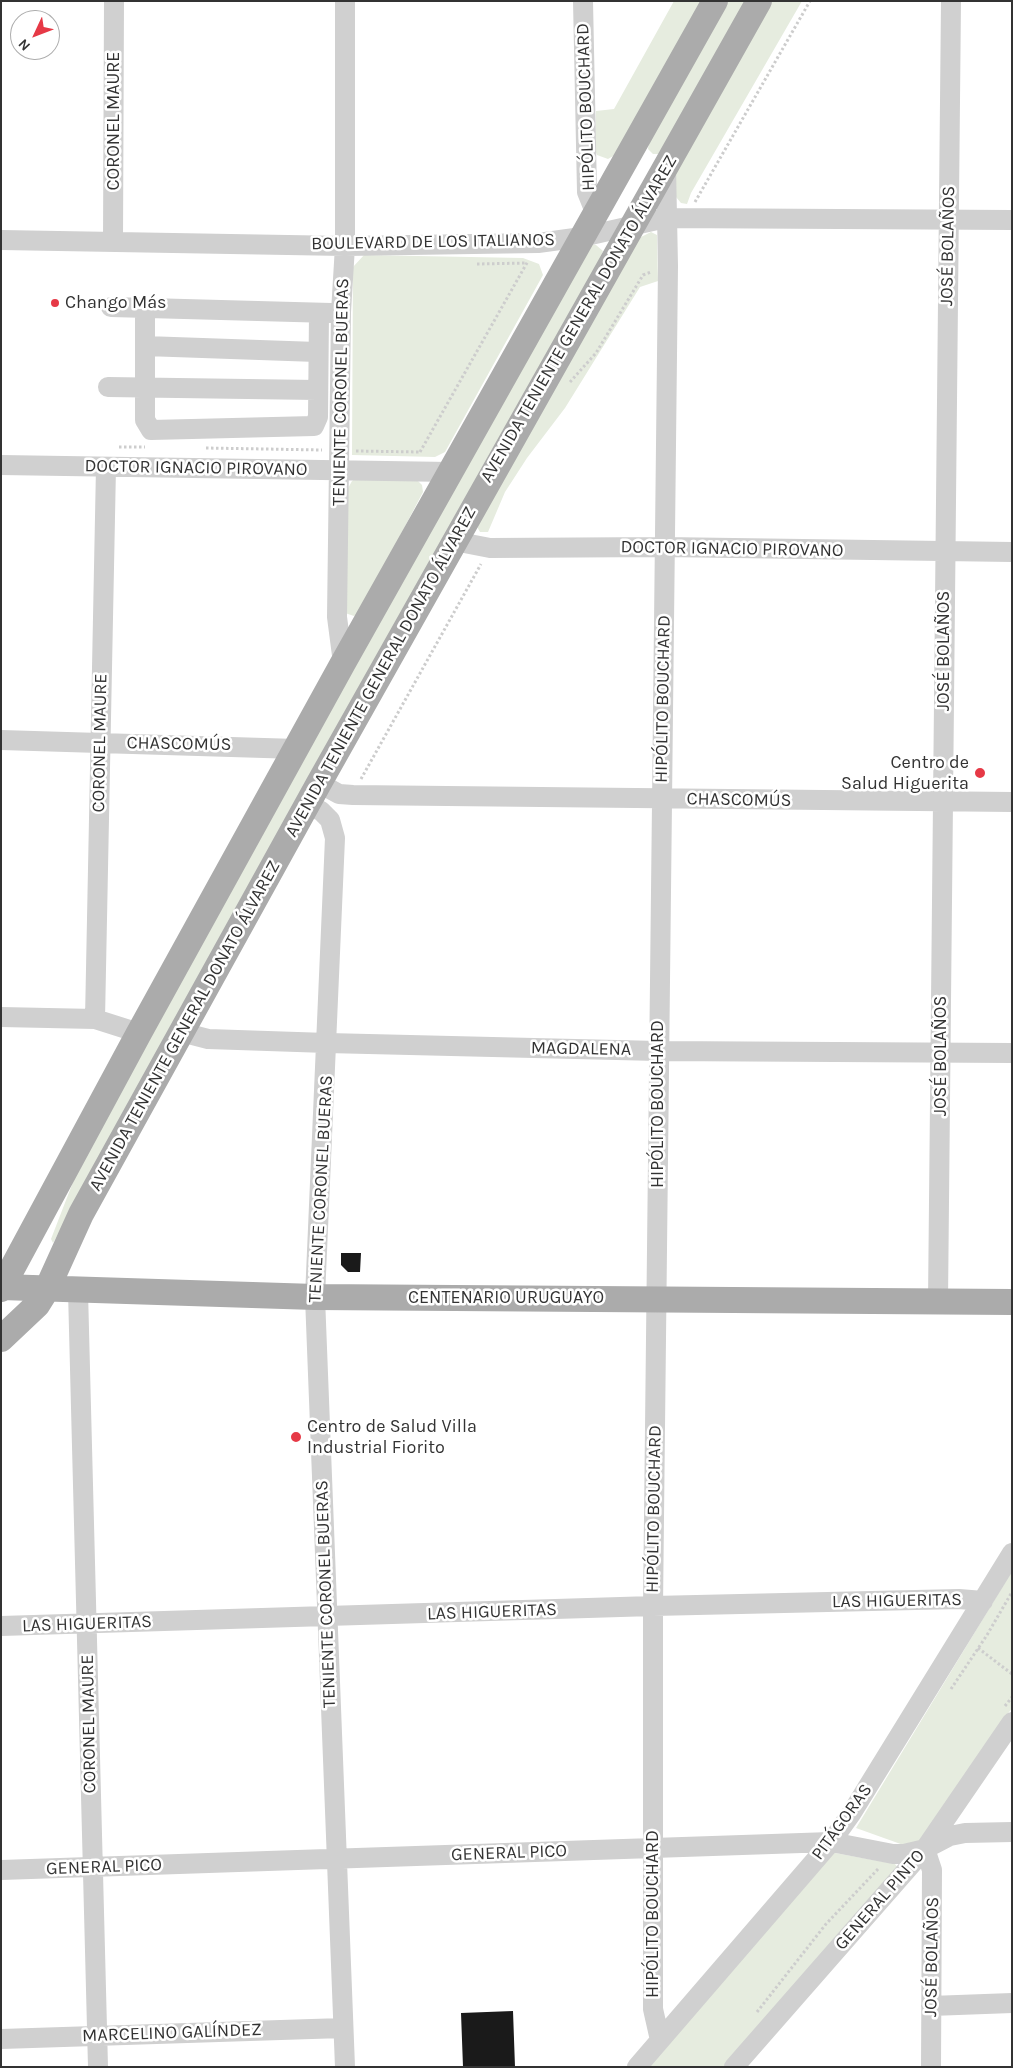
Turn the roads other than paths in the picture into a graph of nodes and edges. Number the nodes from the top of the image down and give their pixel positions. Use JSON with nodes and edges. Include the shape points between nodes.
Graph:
{"nodes":[{"id":1,"x":114,"y":1,"type":"edge"},
{"id":2,"x":345,"y":1,"type":"edge"},
{"id":3,"x":583,"y":1,"type":"edge"},
{"id":4,"x":715,"y":1,"type":"edge"},
{"id":5,"x":759,"y":1,"type":"edge"},
{"id":6,"x":951,"y":1,"type":"edge"},
{"id":7,"x":666,"y":167,"type":"junction"},
{"id":8,"x":595,"y":212,"type":"junction"},
{"id":9,"x":666,"y":218,"type":"junction"},
{"id":10,"x":948,"y":220,"type":"junction"},
{"id":11,"x":1012,"y":220,"type":"edge"},
{"id":12,"x":630,"y":226,"type":"junction"},
{"id":13,"x":582,"y":237,"type":"junction"},
{"id":14,"x":1,"y":240,"type":"edge"},
{"id":15,"x":113,"y":242,"type":"junction"},
{"id":16,"x":345,"y":246,"type":"junction"},
{"id":17,"x":111,"y":307,"type":"dead end"},
{"id":18,"x":145,"y":308,"type":"junction"},
{"id":19,"x":342,"y":312,"type":"junction"},
{"id":20,"x":319,"y":313,"type":"junction"},
{"id":21,"x":145,"y":346,"type":"junction"},
{"id":22,"x":317,"y":352,"type":"junction"},
{"id":23,"x":108,"y":387,"type":"dead end"},
{"id":24,"x":145,"y":388,"type":"junction"},
{"id":25,"x":317,"y":390,"type":"junction"},
{"id":26,"x":1,"y":465,"type":"edge"},
{"id":27,"x":106,"y":467,"type":"junction"},
{"id":28,"x":338,"y":470,"type":"junction"},
{"id":29,"x":450,"y":472,"type":"junction"},
{"id":30,"x":454,"y":541,"type":"junction"},
{"id":31,"x":664,"y":547,"type":"junction"},
{"id":32,"x":944,"y":552,"type":"junction"},
{"id":33,"x":1012,"y":552,"type":"edge"},
{"id":34,"x":343,"y":663,"type":"junction"},
{"id":35,"x":1,"y":740,"type":"edge"},
{"id":36,"x":99,"y":742,"type":"junction"},
{"id":37,"x":297,"y":749,"type":"junction"},
{"id":38,"x":338,"y":791,"type":"junction"},
{"id":39,"x":662,"y":799,"type":"junction"},
{"id":40,"x":942,"y":802,"type":"junction"},
{"id":41,"x":1012,"y":802,"type":"edge"},
{"id":42,"x":306,"y":805,"type":"junction"},
{"id":43,"x":330,"y":820,"type":"junction"},
{"id":44,"x":1,"y":1018,"type":"edge"},
{"id":45,"x":95,"y":1019,"type":"junction"},
{"id":46,"x":182,"y":1032,"type":"junction"},
{"id":47,"x":139,"y":1033,"type":"junction"},
{"id":48,"x":328,"y":1043,"type":"junction"},
{"id":49,"x":658,"y":1051,"type":"junction"},
{"id":50,"x":941,"y":1053,"type":"junction"},
{"id":51,"x":1012,"y":1053,"type":"edge"},
{"id":52,"x":2,"y":1287,"type":"edge"},
{"id":53,"x":47,"y":1289,"type":"junction"},
{"id":54,"x":78,"y":1291,"type":"junction"},
{"id":55,"x":315,"y":1297,"type":"junction"},
{"id":56,"x":656,"y":1299,"type":"junction"},
{"id":57,"x":938,"y":1300,"type":"junction"},
{"id":58,"x":1012,"y":1302,"type":"edge"},
{"id":59,"x":1,"y":1339,"type":"edge"},
{"id":60,"x":1012,"y":1553,"type":"edge"},
{"id":61,"x":983,"y":1601,"type":"junction"},
{"id":62,"x":653,"y":1606,"type":"junction"},
{"id":63,"x":327,"y":1618,"type":"junction"},
{"id":64,"x":87,"y":1624,"type":"junction"},
{"id":65,"x":1,"y":1626,"type":"edge"},
{"id":66,"x":1006,"y":1717,"type":"edge"},
{"id":67,"x":1012,"y":1832,"type":"edge"},
{"id":68,"x":831,"y":1842,"type":"junction"},
{"id":69,"x":653,"y":1848,"type":"junction"},
{"id":70,"x":925,"y":1849,"type":"junction"},
{"id":71,"x":335,"y":1859,"type":"junction"},
{"id":72,"x":92,"y":1867,"type":"junction"},
{"id":73,"x":1,"y":1870,"type":"edge"},
{"id":74,"x":1012,"y":2003,"type":"edge"},
{"id":75,"x":931,"y":2006,"type":"junction"},
{"id":76,"x":343,"y":2028,"type":"junction"},
{"id":77,"x":98,"y":2036,"type":"junction"},
{"id":78,"x":1,"y":2039,"type":"edge"},
{"id":79,"x":660,"y":2040,"type":"junction"},
{"id":80,"x":98,"y":2067,"type":"edge"},
{"id":81,"x":345,"y":2067,"type":"edge"},
{"id":82,"x":637,"y":2067,"type":"edge"},
{"id":83,"x":734,"y":2067,"type":"edge"},
{"id":84,"x":931,"y":2067,"type":"edge"}],
"edges":[{"from":1,"to":15,"type":"street","name":"CORONEL MAURE"},
{"from":2,"to":16,"type":"street","name":"TENIENTE CORONEL BUERAS"},
{"from":3,"to":8,"type":"street","name":"HIPÓLITO BOUCHARD","via":[[587,192]]},
{"from":4,"to":8,"type":"main road","name":"AVENIDA TENIENTE GENERAL DONATO ÁLVAREZ"},
{"from":5,"to":7,"type":"main road","name":"AVENIDA TENIENTE GENERAL DONATO ÁLVAREZ"},
{"from":6,"to":10,"type":"street","name":"JOSÉ BOLAÑOS"},
{"from":7,"to":9,"type":"street","name":"HIPÓLITO BOUCHARD"},
{"from":7,"to":12,"type":"main road","name":"AVENIDA TENIENTE GENERAL DONATO ÁLVAREZ"},
{"from":8,"to":13,"type":"main road","name":"AVENIDA TENIENTE GENERAL DONATO ÁLVAREZ"},
{"from":9,"to":10,"type":"street","name":"BOULEVARD DE LOS ITALIANOS"},
{"from":9,"to":12,"type":"street","name":"BOULEVARD DE LOS ITALIANOS"},
{"from":9,"to":31,"type":"street","name":"HIPÓLITO BOUCHARD"},
{"from":10,"to":11,"type":"street","name":"BOULEVARD DE LOS ITALIANOS"},
{"from":10,"to":32,"type":"street","name":"JOSÉ BOLAÑOS"},
{"from":12,"to":13,"type":"street","name":"BOULEVARD DE LOS ITALIANOS"},
{"from":12,"to":30,"type":"main road","name":"AVENIDA TENIENTE GENERAL DONATO ÁLVAREZ"},
{"from":13,"to":16,"type":"street","name":"BOULEVARD DE LOS ITALIANOS","via":[[538,243]]},
{"from":13,"to":29,"type":"main road","name":"AVENIDA TENIENTE GENERAL DONATO ÁLVAREZ"},
{"from":14,"to":15,"type":"street","name":"BOULEVARD DE LOS ITALIANOS"},
{"from":15,"to":16,"type":"street","name":"BOULEVARD DE LOS ITALIANOS"},
{"from":16,"to":19,"type":"street","name":"TENIENTE CORONEL BUERAS"},
{"from":17,"to":18,"type":"street"},
{"from":18,"to":20,"type":"street"},
{"from":18,"to":21,"type":"street"},
{"from":19,"to":20,"type":"street"},
{"from":19,"to":28,"type":"street","name":"TENIENTE CORONEL BUERAS"},
{"from":20,"to":22,"type":"street"},
{"from":21,"to":22,"type":"street"},
{"from":21,"to":24,"type":"street"},
{"from":22,"to":25,"type":"street"},
{"from":23,"to":24,"type":"street"},
{"from":24,"to":25,"type":"street"},
{"from":24,"to":25,"type":"street","via":[[145,420],[151,430],[308,427],[316,423]]},
{"from":26,"to":27,"type":"street","name":"DOCTOR IGNACIO PIROVANO"},
{"from":27,"to":28,"type":"street","name":"DOCTOR IGNACIO PIROVANO"},
{"from":27,"to":36,"type":"street","name":"CORONEL MAURE"},
{"from":28,"to":29,"type":"street","name":"DOCTOR IGNACIO PIROVANO"},
{"from":28,"to":34,"type":"street","name":"TENIENTE CORONEL BUERAS","via":[[337,618]]},
{"from":29,"to":34,"type":"main road","name":"AVENIDA TENIENTE GENERAL DONATO ÁLVAREZ"},
{"from":30,"to":31,"type":"street","name":"DOCTOR IGNACIO PIROVANO","via":[[490,548]]},
{"from":30,"to":38,"type":"main road","name":"AVENIDA TENIENTE GENERAL DONATO ÁLVAREZ"},
{"from":31,"to":32,"type":"street","name":"DOCTOR IGNACIO PIROVANO"},
{"from":31,"to":39,"type":"street","name":"HIPÓLITO BOUCHARD"},
{"from":32,"to":33,"type":"street","name":"DOCTOR IGNACIO PIROVANO"},
{"from":32,"to":40,"type":"street","name":"JOSÉ BOLAÑOS"},
{"from":34,"to":37,"type":"main road","name":"AVENIDA TENIENTE GENERAL DONATO ÁLVAREZ"},
{"from":35,"to":36,"type":"street","name":"CHASCOMÚS"},
{"from":36,"to":37,"type":"street","name":"CHASCOMÚS"},
{"from":36,"to":45,"type":"street","name":"CORONEL MAURE"},
{"from":37,"to":47,"type":"main road","name":"AVENIDA TENIENTE GENERAL DONATO ÁLVAREZ"},
{"from":38,"to":39,"type":"street","name":"CHASCOMÚS"},
{"from":38,"to":42,"type":"main road","name":"AVENIDA TENIENTE GENERAL DONATO ÁLVAREZ"},
{"from":38,"to":43,"type":"street"},
{"from":39,"to":40,"type":"street","name":"CHASCOMÚS"},
{"from":39,"to":49,"type":"street","name":"HIPÓLITO BOUCHARD"},
{"from":40,"to":41,"type":"street","name":"CHASCOMÚS"},
{"from":40,"to":50,"type":"street","name":"JOSÉ BOLAÑOS"},
{"from":42,"to":43,"type":"street","via":[[321,811]]},
{"from":42,"to":46,"type":"main road","name":"AVENIDA TENIENTE GENERAL DONATO ÁLVAREZ"},
{"from":43,"to":48,"type":"street","name":"TENIENTE CORONEL BUERAS","via":[[335,838]]},
{"from":44,"to":45,"type":"street"},
{"from":45,"to":47,"type":"street"},
{"from":46,"to":48,"type":"street","name":"MAGDALENA","via":[[208,1039]]},
{"from":46,"to":53,"type":"main road","name":"AVENIDA TENIENTE GENERAL DONATO ÁLVAREZ","via":[[81,1214]]},
{"from":47,"to":52,"type":"main road","name":"AVENIDA TENIENTE GENERAL DONATO ÁLVAREZ"},
{"from":48,"to":49,"type":"street","name":"MAGDALENA"},
{"from":48,"to":55,"type":"street","name":"TENIENTE CORONEL BUERAS"},
{"from":49,"to":50,"type":"street","name":"MAGDALENA"},
{"from":49,"to":56,"type":"street","name":"HIPÓLITO BOUCHARD"},
{"from":50,"to":51,"type":"street","name":"MAGDALENA"},
{"from":50,"to":57,"type":"street","name":"JOSÉ BOLAÑOS"},
{"from":52,"to":53,"type":"main road","name":"CENTENARIO URUGUAYO"},
{"from":53,"to":54,"type":"main road","name":"CENTENARIO URUGUAYO"},
{"from":53,"to":59,"type":"main road","name":"AVENIDA TENIENTE GENERAL DONATO ÁLVAREZ","via":[[37,1305]]},
{"from":54,"to":55,"type":"main road","name":"CENTENARIO URUGUAYO"},
{"from":54,"to":64,"type":"street","name":"CORONEL MAURE"},
{"from":55,"to":56,"type":"main road","name":"CENTENARIO URUGUAYO"},
{"from":55,"to":63,"type":"street","name":"TENIENTE CORONEL BUERAS"},
{"from":56,"to":57,"type":"main road","name":"CENTENARIO URUGUAYO"},
{"from":56,"to":62,"type":"street","name":"HIPÓLITO BOUCHARD"},
{"from":57,"to":58,"type":"main road","name":"CENTENARIO URUGUAYO"},
{"from":60,"to":61,"type":"street","name":"PITÁGORAS"},
{"from":61,"to":62,"type":"street","name":"LAS HIGUERITAS"},
{"from":61,"to":68,"type":"street","name":"PITÁGORAS"},
{"from":62,"to":63,"type":"street","name":"LAS HIGUERITAS"},
{"from":62,"to":69,"type":"street","name":"HIPÓLITO BOUCHARD"},
{"from":63,"to":64,"type":"street","name":"LAS HIGUERITAS"},
{"from":63,"to":71,"type":"street","name":"TENIENTE CORONEL BUERAS"},
{"from":64,"to":65,"type":"street","name":"LAS HIGUERITAS"},
{"from":64,"to":72,"type":"street","name":"CORONEL MAURE"},
{"from":66,"to":70,"type":"street","name":"GENERAL PINTO"},
{"from":67,"to":70,"type":"street","name":"GENERAL PICO","via":[[965,1833],[950,1836]]},
{"from":68,"to":69,"type":"street","name":"GENERAL PICO"},
{"from":68,"to":70,"type":"street","name":"GENERAL PICO","via":[[894,1854]]},
{"from":68,"to":79,"type":"street","name":"PITÁGORAS"},
{"from":69,"to":71,"type":"street","name":"GENERAL PICO"},
{"from":69,"to":79,"type":"street","name":"HIPÓLITO BOUCHARD","via":[[653,2010]]},
{"from":70,"to":75,"type":"street","name":"JOSÉ BOLAÑOS","via":[[932,1870]]},
{"from":70,"to":83,"type":"street","name":"GENERAL PINTO"},
{"from":71,"to":72,"type":"street","name":"GENERAL PICO"},
{"from":71,"to":76,"type":"street","name":"TENIENTE CORONEL BUERAS"},
{"from":72,"to":73,"type":"street","name":"GENERAL PICO"},
{"from":72,"to":77,"type":"street","name":"CORONEL MAURE"},
{"from":74,"to":75,"type":"street"},
{"from":75,"to":84,"type":"street","name":"JOSÉ BOLAÑOS"},
{"from":76,"to":77,"type":"street","name":"MARCELINO GALÍNDEZ"},
{"from":76,"to":81,"type":"street","name":"TENIENTE CORONEL BUERAS"},
{"from":77,"to":78,"type":"street","name":"MARCELINO GALÍNDEZ"},
{"from":77,"to":80,"type":"street","name":"CORONEL MAURE"},
{"from":79,"to":82,"type":"street","name":"PITÁGORAS"}]}
